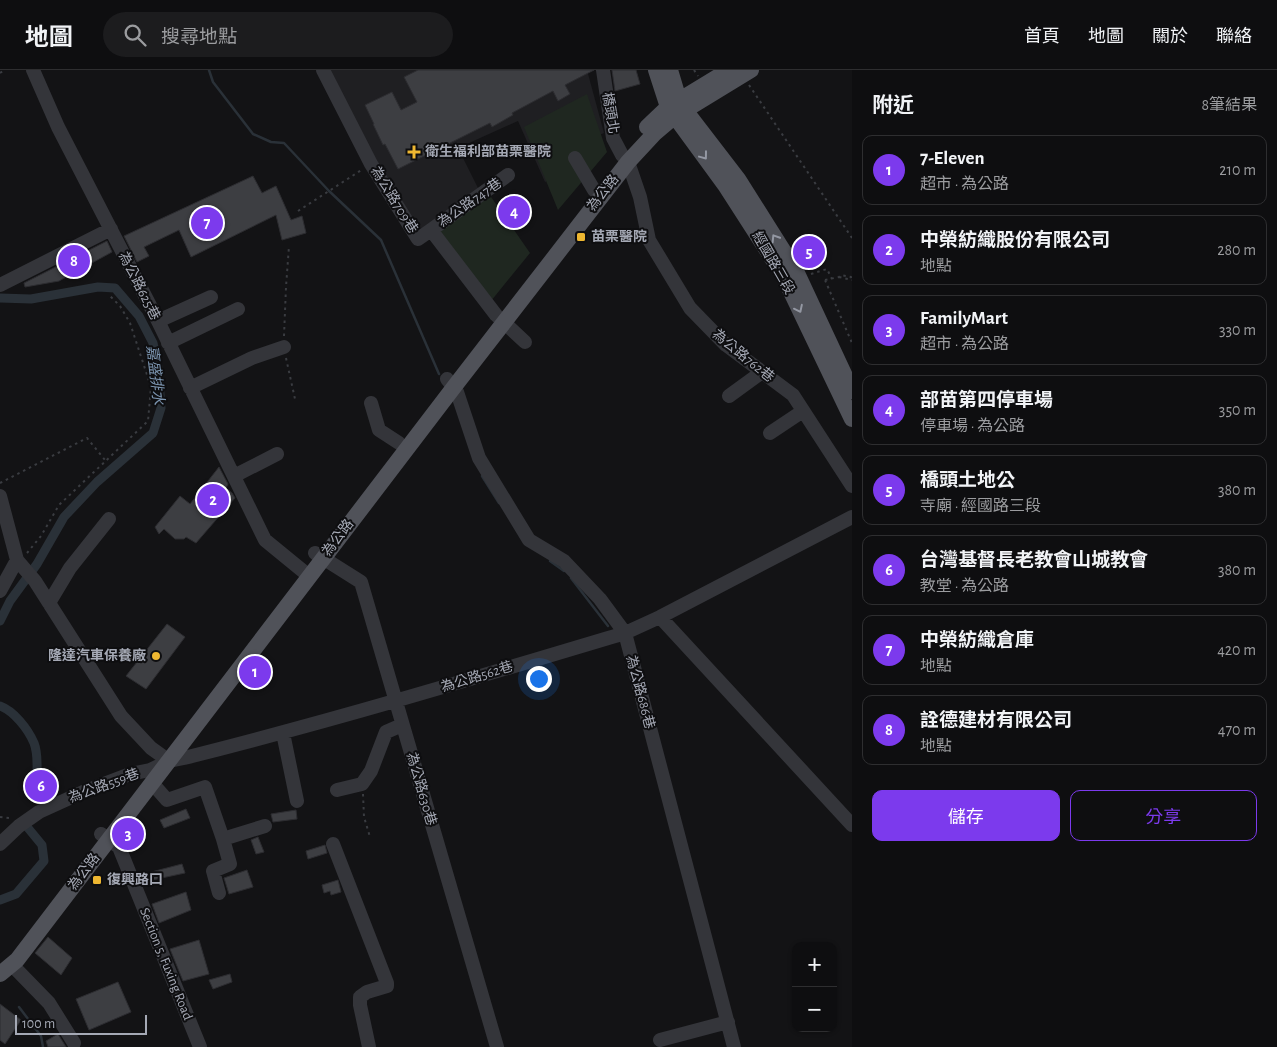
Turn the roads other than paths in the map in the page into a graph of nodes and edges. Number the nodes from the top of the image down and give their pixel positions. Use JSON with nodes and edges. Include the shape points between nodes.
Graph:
{"nodes":[{"id":1,"x":33,"y":70,"type":"edge"},
{"id":2,"x":322,"y":70,"type":"edge"},
{"id":3,"x":603,"y":70,"type":"edge"},
{"id":4,"x":656,"y":70,"type":"edge"},
{"id":5,"x":670,"y":70,"type":"edge"},
{"id":6,"x":729,"y":70,"type":"edge"},
{"id":7,"x":750,"y":77,"type":"edge"},
{"id":8,"x":717,"y":84,"type":"junction"},
{"id":9,"x":677,"y":109,"type":"junction"},
{"id":10,"x":575,"y":158,"type":"dead end"},
{"id":11,"x":625,"y":159,"type":"junction"},
{"id":12,"x":508,"y":175,"type":"dead end"},
{"id":13,"x":597,"y":193,"type":"junction"},
{"id":14,"x":111,"y":229,"type":"junction"},
{"id":15,"x":431,"y":230,"type":"junction"},
{"id":16,"x":0,"y":285,"type":"edge"},
{"id":17,"x":211,"y":297,"type":"dead end"},
{"id":18,"x":238,"y":309,"type":"dead end"},
{"id":19,"x":500,"y":318,"type":"junction"},
{"id":20,"x":158,"y":321,"type":"junction"},
{"id":21,"x":525,"y":342,"type":"dead end"},
{"id":22,"x":168,"y":343,"type":"junction"},
{"id":23,"x":284,"y":347,"type":"road end"},
{"id":24,"x":762,"y":372,"type":"junction"},
{"id":25,"x":450,"y":383,"type":"junction"},
{"id":26,"x":190,"y":388,"type":"junction"},
{"id":27,"x":852,"y":391,"type":"edge"},
{"id":28,"x":728,"y":396,"type":"dead end"},
{"id":29,"x":371,"y":403,"type":"dead end"},
{"id":30,"x":803,"y":411,"type":"junction"},
{"id":31,"x":852,"y":420,"type":"edge"},
{"id":32,"x":770,"y":433,"type":"dead end"},
{"id":33,"x":399,"y":443,"type":"junction"},
{"id":34,"x":277,"y":454,"type":"dead end"},
{"id":35,"x":234,"y":476,"type":"junction"},
{"id":36,"x":852,"y":486,"type":"edge"},
{"id":37,"x":0,"y":496,"type":"edge"},
{"id":38,"x":852,"y":517,"type":"edge"},
{"id":39,"x":109,"y":519,"type":"dead end"},
{"id":40,"x":319,"y":556,"type":"junction"},
{"id":41,"x":17,"y":560,"type":"junction"},
{"id":42,"x":305,"y":573,"type":"junction"},
{"id":43,"x":0,"y":591,"type":"edge"},
{"id":44,"x":49,"y":603,"type":"junction"},
{"id":45,"x":660,"y":617,"type":"junction"},
{"id":46,"x":625,"y":633,"type":"junction"},
{"id":47,"x":396,"y":702,"type":"junction"},
{"id":48,"x":402,"y":725,"type":"junction"},
{"id":49,"x":283,"y":733,"type":"junction"},
{"id":50,"x":165,"y":758,"type":"junction"},
{"id":51,"x":151,"y":777,"type":"junction"},
{"id":52,"x":336,"y":790,"type":"dead end"},
{"id":53,"x":297,"y":800,"type":"dead end"},
{"id":54,"x":852,"y":825,"type":"edge"},
{"id":55,"x":264,"y":826,"type":"dead end"},
{"id":56,"x":105,"y":836,"type":"junction"},
{"id":57,"x":223,"y":839,"type":"junction"},
{"id":58,"x":0,"y":844,"type":"edge"},
{"id":59,"x":333,"y":844,"type":"dead end"},
{"id":60,"x":219,"y":892,"type":"dead end"},
{"id":61,"x":7,"y":964,"type":"edge"},
{"id":62,"x":0,"y":980,"type":"edge"},
{"id":63,"x":728,"y":1022,"type":"junction"},
{"id":64,"x":660,"y":1040,"type":"dead end"},
{"id":65,"x":74,"y":1043,"type":"dead end"},
{"id":66,"x":200,"y":1047,"type":"edge"},
{"id":67,"x":369,"y":1047,"type":"edge"},
{"id":68,"x":497,"y":1047,"type":"edge"},
{"id":69,"x":734,"y":1047,"type":"edge"}],
"edges":[{"from":1,"to":14,"type":"street","name":"為公路625巷","via":[[58,127]]},
{"from":2,"to":15,"type":"street","name":"為公路709巷","via":[[371,164],[418,238]]},
{"from":3,"to":11,"type":"street","name":"橋頭北","via":[[613,138]]},
{"from":4,"to":9,"type":"main road"},
{"from":5,"to":9,"type":"main road"},
{"from":6,"to":8,"type":"main road"},
{"from":7,"to":8,"type":"main road"},
{"from":8,"to":9,"type":"main road","name":"為公路"},
{"from":9,"to":11,"type":"main road","name":"為公路"},
{"from":27,"to":9,"type":"main road","name":"經國路三段","one_way":true,"via":[[796,271],[738,179]]},
{"from":9,"to":31,"type":"main road","name":"經國路三段","one_way":true,"via":[[783,275]]},
{"from":10,"to":13,"type":"street"},
{"from":11,"to":13,"type":"main road","name":"為公路"},
{"from":11,"to":24,"type":"street","name":"為公路762巷","via":[[640,197],[649,240],[690,308],[726,345]]},
{"from":12,"to":15,"type":"street","name":"為公路747巷"},
{"from":13,"to":19,"type":"main road","name":"為公路"},
{"from":14,"to":16,"type":"street"},
{"from":14,"to":20,"type":"street","name":"為公路625巷"},
{"from":15,"to":19,"type":"street","name":"為公路709巷"},
{"from":17,"to":20,"type":"street"},
{"from":18,"to":22,"type":"street"},
{"from":19,"to":21,"type":"street","name":"為公路709巷"},
{"from":19,"to":25,"type":"main road","name":"為公路"},
{"from":20,"to":22,"type":"street","name":"為公路625巷"},
{"from":22,"to":26,"type":"street","name":"為公路625巷"},
{"from":23,"to":26,"type":"street","via":[[252,358]]},
{"from":24,"to":28,"type":"street"},
{"from":24,"to":30,"type":"street","name":"為公路762巷","via":[[793,395]]},
{"from":25,"to":33,"type":"main road","name":"為公路"},
{"from":25,"to":40,"type":"main road","name":"為公路"},
{"from":25,"to":46,"type":"street","name":"為公路686巷","via":[[479,458],[529,540],[564,561],[600,599]]},
{"from":26,"to":35,"type":"street","name":"為公路625巷"},
{"from":29,"to":33,"type":"street","via":[[379,430]]},
{"from":30,"to":32,"type":"street"},
{"from":30,"to":36,"type":"street","name":"為公路762巷"},
{"from":33,"to":40,"type":"main road","name":"為公路"},
{"from":34,"to":35,"type":"street"},
{"from":35,"to":42,"type":"street","name":"為公路625巷","via":[[265,540]]},
{"from":37,"to":41,"type":"street"},
{"from":38,"to":45,"type":"street","name":"為公路562巷"},
{"from":39,"to":44,"type":"street","via":[[70,568]]},
{"from":40,"to":42,"type":"main road","name":"為公路"},
{"from":40,"to":47,"type":"street","name":"為公路630巷","via":[[361,582]]},
{"from":41,"to":43,"type":"street"},
{"from":41,"to":44,"type":"street"},
{"from":42,"to":50,"type":"main road","name":"為公路"},
{"from":44,"to":50,"type":"street","via":[[121,716]]},
{"from":45,"to":46,"type":"street","name":"為公路562巷"},
{"from":45,"to":54,"type":"street"},
{"from":46,"to":47,"type":"street","name":"為公路562巷"},
{"from":46,"to":63,"type":"street","name":"為公路686巷"},
{"from":47,"to":48,"type":"street","name":"為公路630巷"},
{"from":47,"to":49,"type":"street","name":"為公路562巷"},
{"from":48,"to":52,"type":"street","via":[[386,732],[371,771],[362,784]]},
{"from":48,"to":68,"type":"street","name":"為公路630巷"},
{"from":49,"to":50,"type":"street","name":"為公路562巷","via":[[184,758]]},
{"from":49,"to":53,"type":"street"},
{"from":50,"to":51,"type":"main road","name":"為公路"},
{"from":51,"to":56,"type":"main road","name":"為公路"},
{"from":51,"to":57,"type":"street","via":[[167,800],[205,787]]},
{"from":51,"to":58,"type":"street","name":"為公路559巷","via":[[130,774],[39,812]]},
{"from":55,"to":57,"type":"street"},
{"from":56,"to":61,"type":"main road","name":"為公路"},
{"from":56,"to":66,"type":"street","name":"Section 5, Fuxing Road","via":[[119,847]]},
{"from":57,"to":60,"type":"street","via":[[230,864],[213,871]]},
{"from":59,"to":67,"type":"street","via":[[387,983],[387,986],[360,997]]},
{"from":61,"to":62,"type":"street"},
{"from":61,"to":65,"type":"street","via":[[49,1003]]},
{"from":63,"to":64,"type":"street"},
{"from":63,"to":69,"type":"street","name":"為公路686巷"}]}
